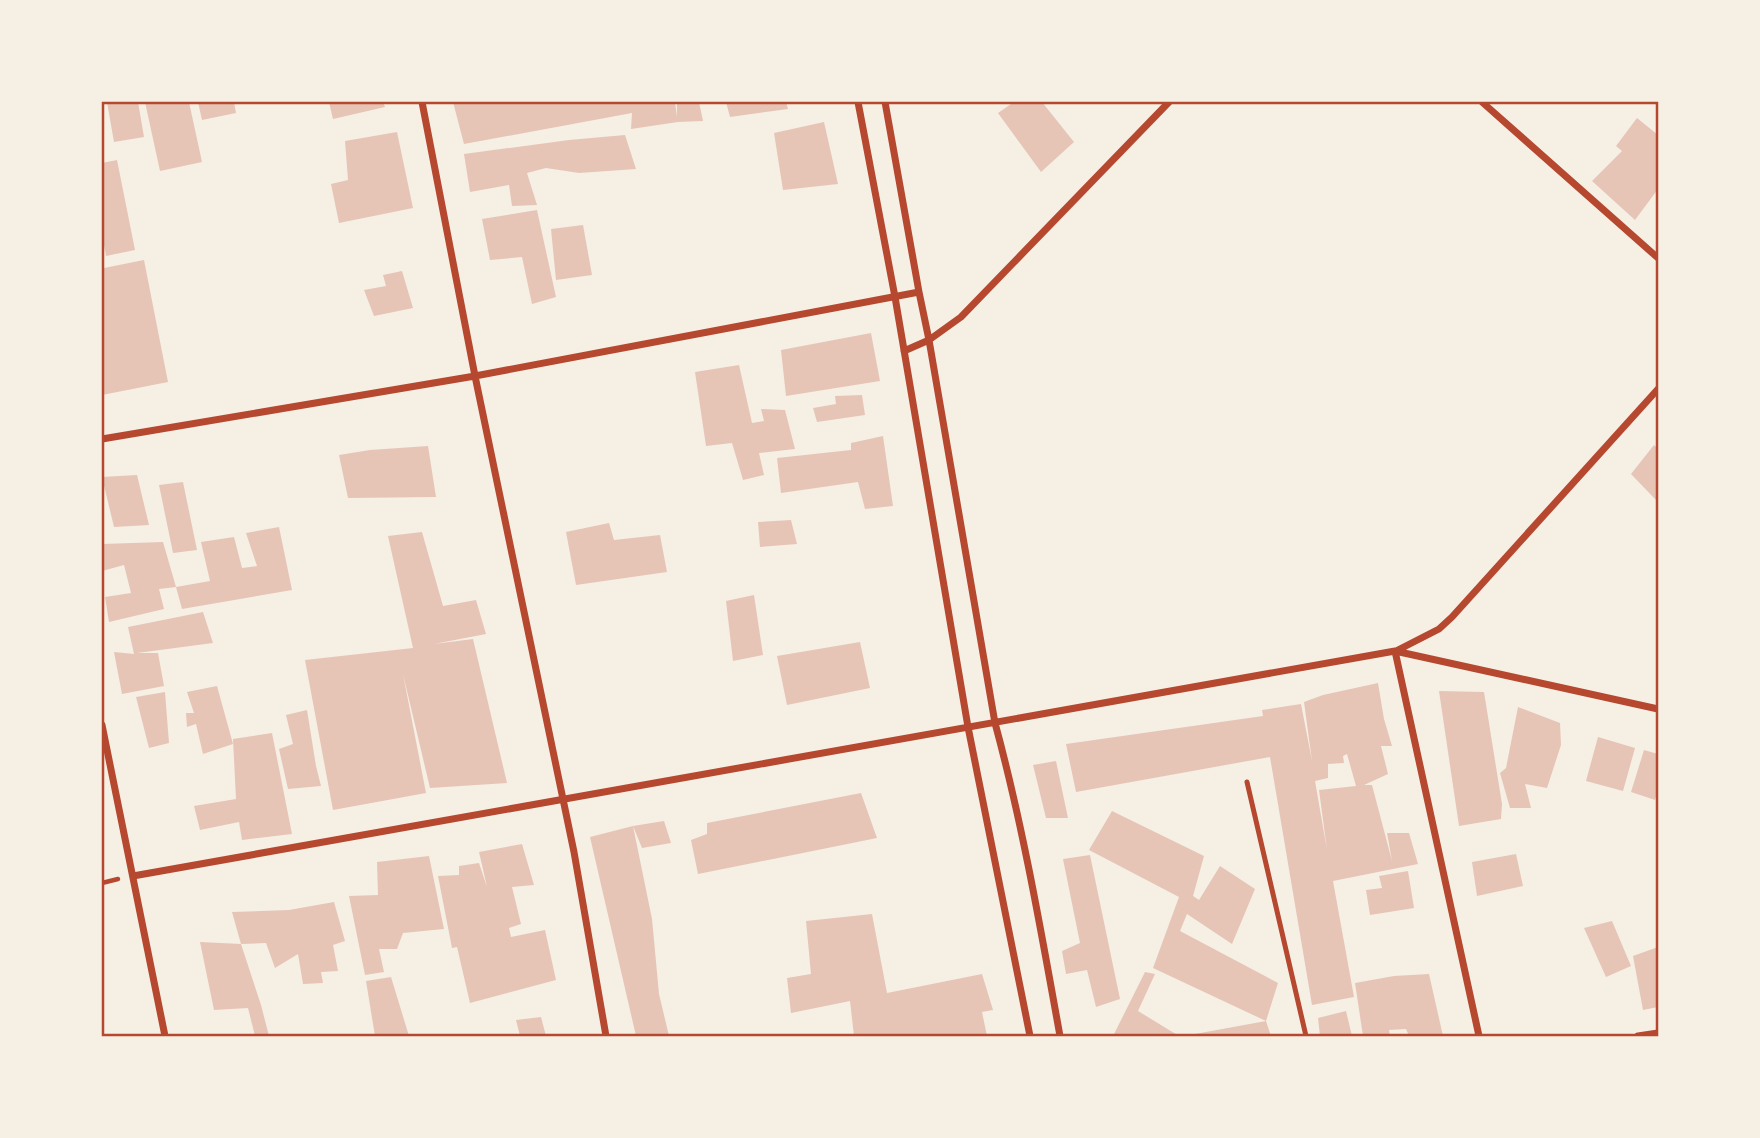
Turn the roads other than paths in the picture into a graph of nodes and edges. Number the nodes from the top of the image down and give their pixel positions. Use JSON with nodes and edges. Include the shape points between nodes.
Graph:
{"nodes":[{"id":1,"x":422,"y":102,"type":"edge"},
{"id":2,"x":858,"y":102,"type":"edge"},
{"id":3,"x":885,"y":102,"type":"edge"},
{"id":4,"x":1169,"y":102,"type":"edge"},
{"id":5,"x":1482,"y":102,"type":"edge"},
{"id":6,"x":1658,"y":258,"type":"edge"},
{"id":7,"x":919,"y":292,"type":"junction"},
{"id":8,"x":895,"y":298,"type":"junction"},
{"id":9,"x":929,"y":340,"type":"junction"},
{"id":10,"x":904,"y":351,"type":"junction"},
{"id":11,"x":475,"y":376,"type":"junction"},
{"id":12,"x":1658,"y":389,"type":"edge"},
{"id":13,"x":102,"y":439,"type":"edge"},
{"id":14,"x":1395,"y":651,"type":"junction"},
{"id":15,"x":1658,"y":709,"type":"edge"},
{"id":16,"x":995,"y":723,"type":"junction"},
{"id":17,"x":102,"y":724,"type":"edge"},
{"id":18,"x":968,"y":727,"type":"junction"},
{"id":19,"x":1247,"y":782,"type":"dead end"},
{"id":20,"x":562,"y":800,"type":"junction"},
{"id":21,"x":133,"y":876,"type":"junction"},
{"id":22,"x":1658,"y":1033,"type":"edge"},
{"id":23,"x":165,"y":1037,"type":"edge"},
{"id":24,"x":606,"y":1037,"type":"edge"},
{"id":25,"x":1030,"y":1037,"type":"edge"},
{"id":26,"x":1060,"y":1037,"type":"edge"},
{"id":27,"x":1306,"y":1037,"type":"edge"},
{"id":28,"x":1479,"y":1037,"type":"edge"},
{"id":29,"x":1638,"y":1037,"type":"edge"}],
"edges":[{"from":1,"to":11,"type":"street"},
{"from":2,"to":8,"type":"street"},
{"from":3,"to":7,"type":"street"},
{"from":4,"to":9,"type":"street","via":[[961,317]]},
{"from":5,"to":6,"type":"street"},
{"from":7,"to":8,"type":"street"},
{"from":7,"to":9,"type":"street"},
{"from":8,"to":10,"type":"street"},
{"from":8,"to":11,"type":"street"},
{"from":9,"to":10,"type":"street"},
{"from":9,"to":16,"type":"street"},
{"from":10,"to":18,"type":"street"},
{"from":11,"to":13,"type":"street"},
{"from":11,"to":20,"type":"street"},
{"from":12,"to":14,"type":"street","via":[[1452,617],[1439,629]]},
{"from":14,"to":15,"type":"street"},
{"from":14,"to":16,"type":"street"},
{"from":14,"to":28,"type":"street"},
{"from":16,"to":18,"type":"street"},
{"from":16,"to":26,"type":"street","via":[[1024,840]]},
{"from":17,"to":21,"type":"street"},
{"from":18,"to":20,"type":"street"},
{"from":18,"to":25,"type":"street"},
{"from":19,"to":27,"type":"lane"},
{"from":20,"to":21,"type":"street"},
{"from":20,"to":24,"type":"street"},
{"from":21,"to":23,"type":"street"},
{"from":22,"to":29,"type":"street"}]}
